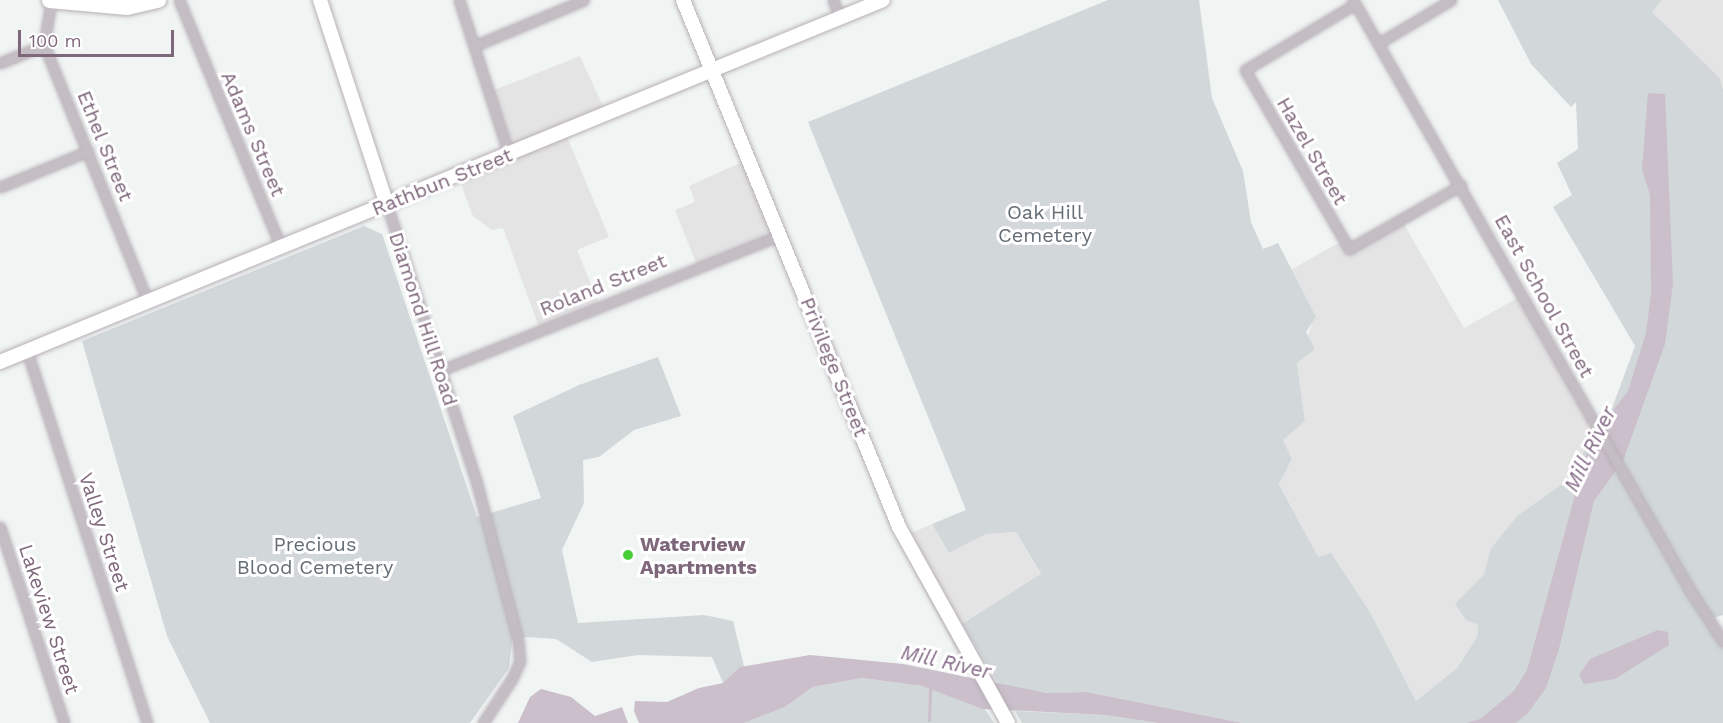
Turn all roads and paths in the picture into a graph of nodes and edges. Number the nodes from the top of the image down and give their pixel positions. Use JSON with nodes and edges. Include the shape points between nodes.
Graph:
{"nodes":[{"id":1,"x":50,"y":0,"type":"edge"},
{"id":2,"x":158,"y":0,"type":"edge"},
{"id":3,"x":179,"y":0,"type":"edge"},
{"id":4,"x":320,"y":0,"type":"edge"},
{"id":5,"x":459,"y":0,"type":"edge"},
{"id":6,"x":584,"y":0,"type":"edge"},
{"id":7,"x":683,"y":0,"type":"edge"},
{"id":8,"x":833,"y":0,"type":"edge"},
{"id":9,"x":883,"y":0,"type":"edge"},
{"id":10,"x":1451,"y":0,"type":"edge"},
{"id":11,"x":1354,"y":2,"type":"edge"},
{"id":12,"x":840,"y":18,"type":"junction"},
{"id":13,"x":1379,"y":43,"type":"junction"},
{"id":14,"x":44,"y":45,"type":"junction"},
{"id":15,"x":474,"y":46,"type":"junction"},
{"id":16,"x":0,"y":63,"type":"edge"},
{"id":17,"x":712,"y":72,"type":"junction"},
{"id":18,"x":88,"y":151,"type":"junction"},
{"id":19,"x":509,"y":155,"type":"junction"},
{"id":20,"x":1461,"y":185,"type":"junction"},
{"id":21,"x":0,"y":187,"type":"edge"},
{"id":22,"x":387,"y":205,"type":"junction"},
{"id":23,"x":780,"y":235,"type":"junction"},
{"id":24,"x":281,"y":248,"type":"junction"},
{"id":25,"x":148,"y":303,"type":"junction"},
{"id":26,"x":27,"y":351,"type":"junction"},
{"id":27,"x":0,"y":361,"type":"edge"},
{"id":28,"x":439,"y":371,"type":"junction"},
{"id":29,"x":0,"y":527,"type":"edge"},
{"id":30,"x":1723,"y":641,"type":"edge"},
{"id":31,"x":1007,"y":721,"type":"edge"},
{"id":32,"x":64,"y":723,"type":"edge"},
{"id":33,"x":147,"y":723,"type":"edge"},
{"id":34,"x":483,"y":723,"type":"edge"}],
"edges":[{"from":1,"to":2,"type":"main road","via":[[127,7]]},
{"from":1,"to":14,"type":"street"},
{"from":3,"to":24,"type":"street","name":"Adams Street"},
{"from":4,"to":22,"type":"main road","name":"Diamond Hill Road"},
{"from":5,"to":15,"type":"street"},
{"from":6,"to":15,"type":"street"},
{"from":7,"to":17,"type":"main road","name":"Privilege Street"},
{"from":8,"to":12,"type":"street"},
{"from":9,"to":12,"type":"main road","name":"Rathbun Street"},
{"from":10,"to":13,"type":"street"},
{"from":11,"to":13,"type":"street","name":"East School Street"},
{"from":11,"to":20,"type":"street","name":"Hazel Street","via":[[1245,70],[1349,249]]},
{"from":12,"to":17,"type":"main road","name":"Rathbun Street"},
{"from":13,"to":20,"type":"street","name":"East School Street"},
{"from":14,"to":16,"type":"street"},
{"from":14,"to":18,"type":"street","name":"Ethel Street"},
{"from":15,"to":19,"type":"street"},
{"from":17,"to":19,"type":"main road","name":"Rathbun Street"},
{"from":17,"to":23,"type":"main road","name":"Privilege Street"},
{"from":18,"to":21,"type":"street"},
{"from":18,"to":25,"type":"street","name":"Ethel Street"},
{"from":19,"to":22,"type":"main road","name":"Rathbun Street"},
{"from":20,"to":30,"type":"street","name":"East School Street"},
{"from":22,"to":24,"type":"main road","name":"Rathbun Street"},
{"from":22,"to":28,"type":"street","name":"Diamond Hill Road"},
{"from":23,"to":28,"type":"street","name":"Roland Street"},
{"from":23,"to":31,"type":"main road","name":"Privilege Street","via":[[900,527]]},
{"from":24,"to":25,"type":"main road","name":"Rathbun Street"},
{"from":25,"to":26,"type":"main road","name":"Rathbun Street"},
{"from":26,"to":27,"type":"main road","name":"Rathbun Street"},
{"from":26,"to":33,"type":"street","name":"Valley Street"},
{"from":28,"to":34,"type":"street","name":"Diamond Hill Road","via":[[477,484],[518,639],[520,661]]},
{"from":29,"to":32,"type":"street","name":"Lakeview Street"}]}
